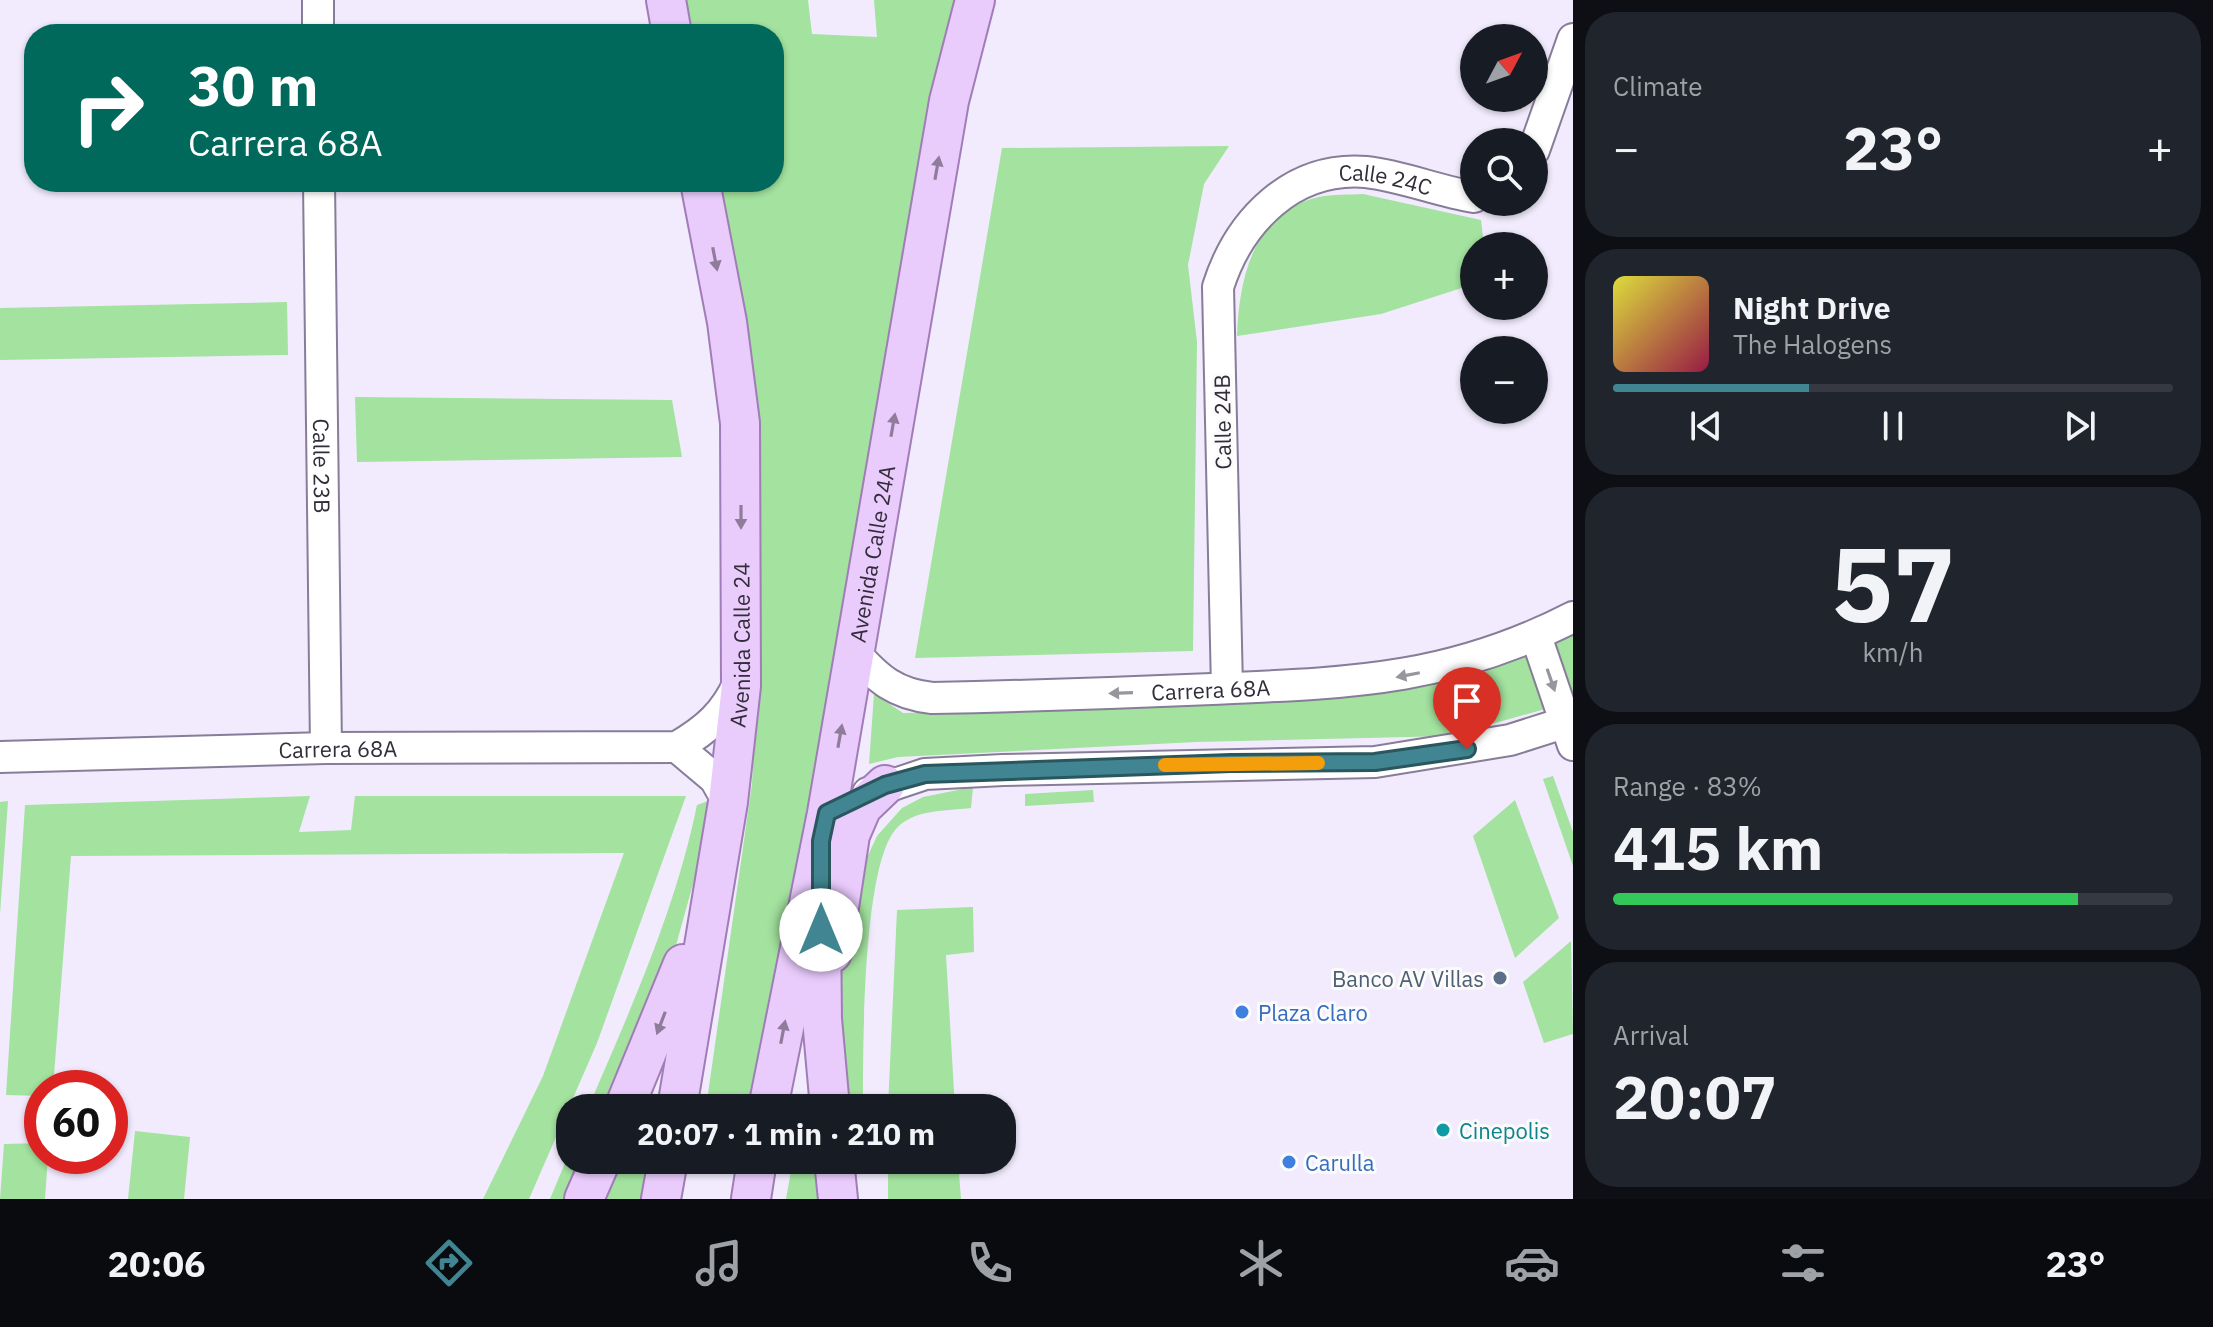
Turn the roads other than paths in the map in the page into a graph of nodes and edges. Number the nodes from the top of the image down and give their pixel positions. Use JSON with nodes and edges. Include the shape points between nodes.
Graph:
{"nodes":[{"id":1,"x":318,"y":0,"type":"edge"},
{"id":2,"x":666,"y":0,"type":"edge"},
{"id":3,"x":975,"y":0,"type":"edge"},
{"id":4,"x":318,"y":24,"type":"edge"},
{"id":5,"x":670,"y":24,"type":"edge"},
{"id":6,"x":1573,"y":39,"type":"edge"},
{"id":7,"x":1542,"y":128,"type":"edge"},
{"id":8,"x":1295,"y":185,"type":"joint"},
{"id":9,"x":319,"y":192,"type":"edge"},
{"id":10,"x":702,"y":192,"type":"edge"},
{"id":11,"x":1460,"y":194,"type":"edge"},
{"id":12,"x":1573,"y":617,"type":"edge"},
{"id":13,"x":1536,"y":636,"type":"junction"},
{"id":14,"x":854,"y":652,"type":"junction"},
{"id":15,"x":740,"y":679,"type":"junction"},
{"id":16,"x":1227,"y":688,"type":"junction"},
{"id":17,"x":1571,"y":729,"type":"edge"},
{"id":18,"x":677,"y":747,"type":"junction"},
{"id":19,"x":326,"y":748,"type":"junction"},
{"id":20,"x":0,"y":757,"type":"edge"},
{"id":21,"x":885,"y":785,"type":"junction"},
{"id":22,"x":728,"y":802,"type":"junction"},
{"id":23,"x":824,"y":827,"type":"junction"},
{"id":24,"x":716,"y":871,"type":"junction"},
{"id":25,"x":822,"y":1019,"type":"junction"},
{"id":26,"x":630,"y":1094,"type":"edge"},
{"id":27,"x":679,"y":1094,"type":"edge"},
{"id":28,"x":771,"y":1094,"type":"edge"},
{"id":29,"x":829,"y":1094,"type":"edge"},
{"id":30,"x":595,"y":1174,"type":"edge"},
{"id":31,"x":665,"y":1174,"type":"edge"},
{"id":32,"x":755,"y":1174,"type":"edge"},
{"id":33,"x":835,"y":1174,"type":"edge"},
{"id":34,"x":584,"y":1199,"type":"edge"},
{"id":35,"x":661,"y":1199,"type":"edge"},
{"id":36,"x":751,"y":1199,"type":"edge"},
{"id":37,"x":838,"y":1199,"type":"edge"}],
"edges":[{"from":1,"to":4,"type":"street"},
{"from":2,"to":5,"type":"main road"},
{"from":14,"to":3,"type":"main road","name":"Avenida Calle 24A","one_way":true,"via":[[949,101]]},
{"from":6,"to":7,"type":"street"},
{"from":8,"to":11,"type":"street","name":"Calle 24C","via":[[1351,171]]},
{"from":8,"to":16,"type":"street","name":"Calle 24B","via":[[1246,228],[1228,255],[1218,287]]},
{"from":9,"to":19,"type":"street","name":"Calle 23B"},
{"from":10,"to":15,"type":"main road","name":"Avenida Calle 24","one_way":true,"via":[[740,423]]},
{"from":12,"to":13,"type":"street","name":"Carrera 68A"},
{"from":13,"to":16,"type":"street","name":"Carrera 68A","one_way":true,"via":[[1445,668],[1395,678]]},
{"from":13,"to":17,"type":"street","one_way":true},
{"from":16,"to":14,"type":"street","name":"Carrera 68A","one_way":true,"via":[[910,696],[888,686]]},
{"from":23,"to":14,"type":"main road","name":"Avenida Calle 24A","one_way":true},
{"from":15,"to":18,"type":"street","via":[[729,706]]},
{"from":15,"to":22,"type":"main road","name":"Avenida Calle 24"},
{"from":17,"to":21,"type":"street","via":[[1375,762],[1003,770],[925,774]]},
{"from":18,"to":19,"type":"street","name":"Carrera 68A"},
{"from":18,"to":22,"type":"street","via":[[708,771]]},
{"from":19,"to":20,"type":"street","name":"Carrera 68A"},
{"from":21,"to":23,"type":"street"},
{"from":21,"to":25,"type":"main road","via":[[862,807],[850,835]]},
{"from":22,"to":24,"type":"main road","name":"Avenida Calle 24"},
{"from":23,"to":25,"type":"main road"},
{"from":28,"to":23,"type":"main road","name":"Avenida Calle 24A","one_way":true},
{"from":24,"to":26,"type":"main road","one_way":true},
{"from":24,"to":27,"type":"main road","name":"Avenida Calle 24"},
{"from":25,"to":29,"type":"main road"},
{"from":30,"to":34,"type":"main road"},
{"from":31,"to":35,"type":"main road"},
{"from":32,"to":36,"type":"main road"},
{"from":33,"to":37,"type":"main road"}]}
